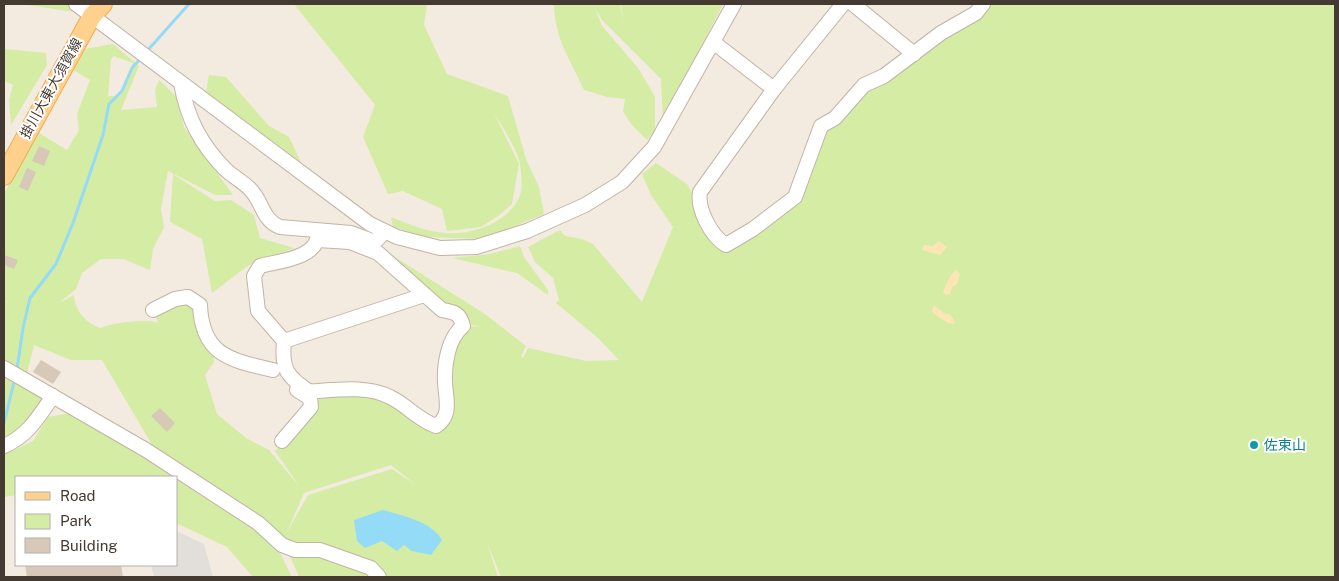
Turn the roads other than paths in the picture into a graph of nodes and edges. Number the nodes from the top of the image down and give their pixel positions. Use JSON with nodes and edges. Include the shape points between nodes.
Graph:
{"nodes":[{"id":1,"x":76,"y":4,"type":"edge"},
{"id":2,"x":734,"y":4,"type":"edge"},
{"id":3,"x":843,"y":4,"type":"edge"},
{"id":4,"x":853,"y":4,"type":"edge"},
{"id":5,"x":983,"y":4,"type":"edge"},
{"id":6,"x":97,"y":10,"type":"edge"},
{"id":7,"x":713,"y":42,"type":"junction"},
{"id":8,"x":914,"y":54,"type":"junction"},
{"id":9,"x":180,"y":83,"type":"junction"},
{"id":10,"x":774,"y":89,"type":"junction"},
{"id":11,"x":4,"y":176,"type":"edge"},
{"id":12,"x":384,"y":232,"type":"junction"},
{"id":13,"x":318,"y":235,"type":"junction"},
{"id":14,"x":424,"y":295,"type":"junction"},
{"id":15,"x":153,"y":310,"type":"dead end"},
{"id":16,"x":284,"y":341,"type":"junction"},
{"id":17,"x":248,"y":356,"type":"dead end"},
{"id":18,"x":4,"y":368,"type":"edge"},
{"id":19,"x":273,"y":370,"type":"junction"},
{"id":20,"x":306,"y":392,"type":"junction"},
{"id":21,"x":53,"y":396,"type":"junction"},
{"id":22,"x":282,"y":441,"type":"dead end"},
{"id":23,"x":4,"y":446,"type":"edge"},
{"id":24,"x":379,"y":577,"type":"edge"}],
"edges":[{"from":1,"to":6,"type":"street"},
{"from":2,"to":7,"type":"street"},
{"from":3,"to":10,"type":"street"},
{"from":4,"to":8,"type":"street"},
{"from":5,"to":8,"type":"street","via":[[976,13]]},
{"from":6,"to":9,"type":"street","via":[[144,55]]},
{"from":6,"to":11,"type":"main road","name":"掛川大東大須賀線"},
{"from":7,"to":10,"type":"street"},
{"from":7,"to":12,"type":"street","via":[[654,147],[622,182],[585,205],[527,232],[476,248],[440,248]]},
{"from":8,"to":10,"type":"street","via":[[884,76],[864,85],[835,118],[821,126],[795,197],[726,245],[717,240],[698,203],[700,192]]},
{"from":9,"to":12,"type":"street","via":[[355,214]]},
{"from":9,"to":13,"type":"street","via":[[197,135],[226,169],[250,189],[267,219],[280,227]]},
{"from":12,"to":13,"type":"street","via":[[376,242],[351,233]]},
{"from":13,"to":14,"type":"street","via":[[366,246]]},
{"from":13,"to":16,"type":"street","via":[[306,253],[255,270],[258,311]]},
{"from":14,"to":16,"type":"street"},
{"from":14,"to":20,"type":"street","via":[[442,310],[455,312],[463,326],[451,342],[445,382],[448,405],[440,423],[436,426],[424,422],[391,397],[371,390]]},
{"from":15,"to":19,"type":"street","via":[[188,297],[200,305],[201,326],[222,354],[229,359]]},
{"from":16,"to":20,"type":"street","via":[[283,365]]},
{"from":17,"to":19,"type":"street"},
{"from":18,"to":21,"type":"street"},
{"from":19,"to":20,"type":"street","via":[[292,387]]},
{"from":20,"to":22,"type":"street","via":[[311,407]]},
{"from":21,"to":23,"type":"street","via":[[34,424],[20,438]]},
{"from":21,"to":24,"type":"street","via":[[146,450],[258,523],[282,545],[295,550],[320,550],[371,568]]}]}
